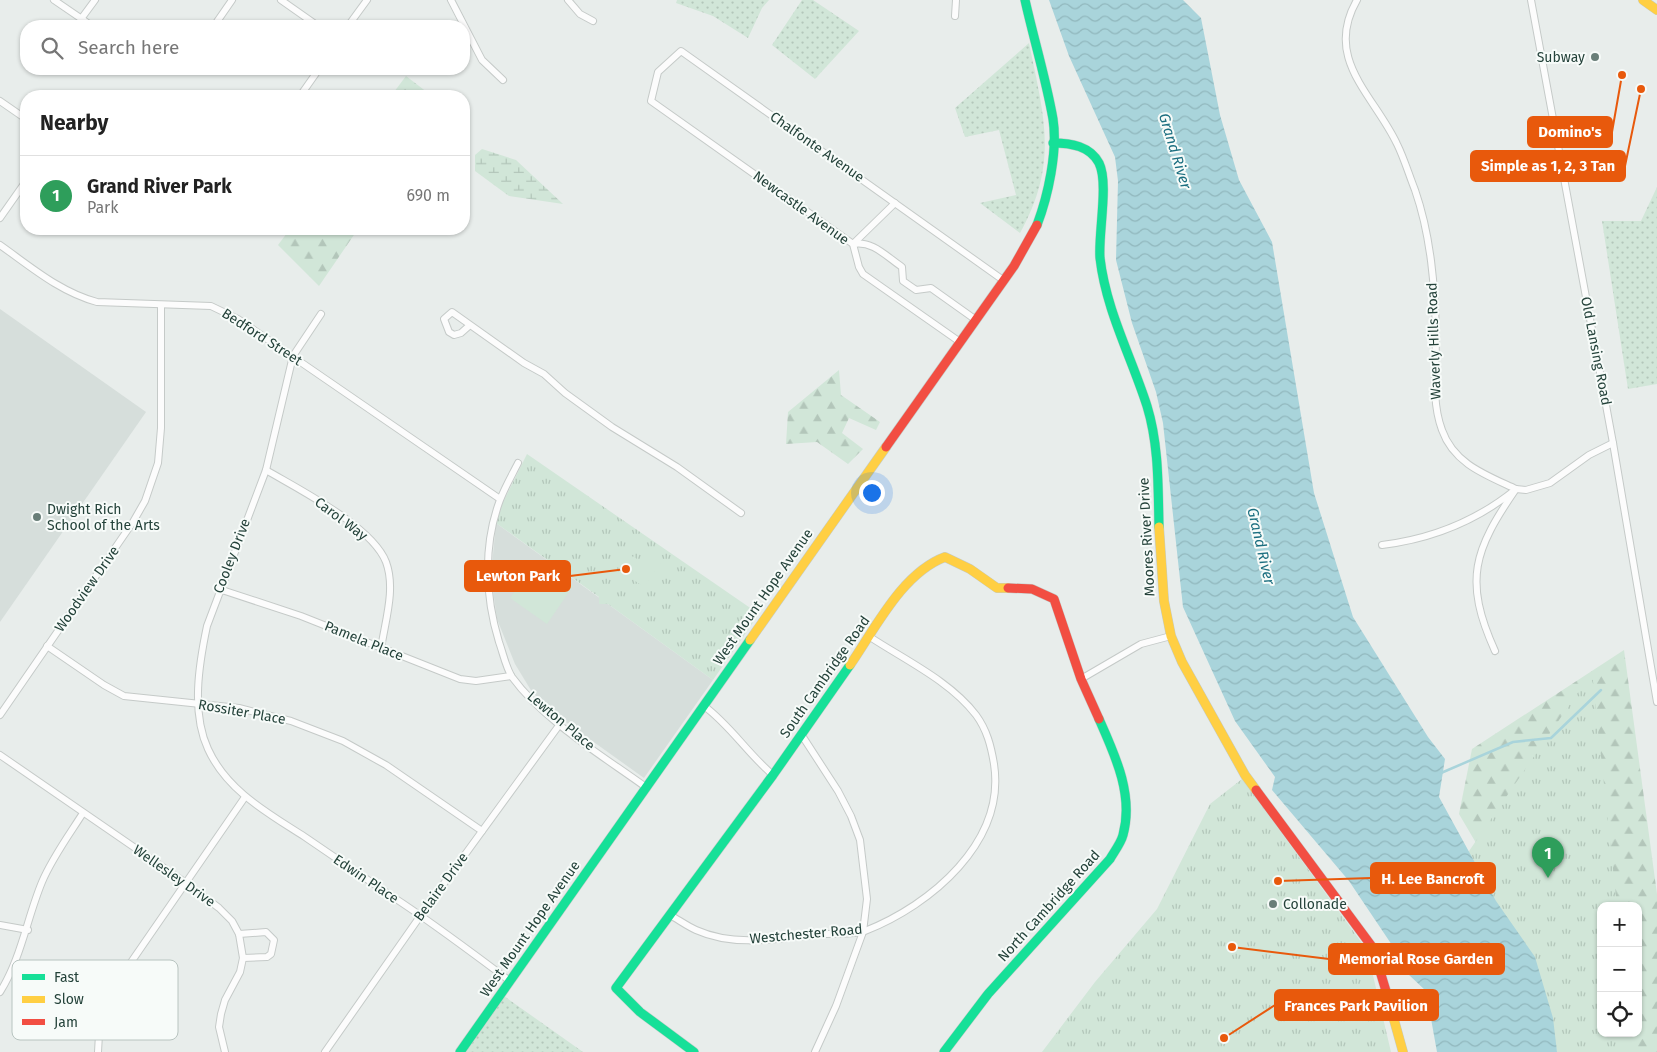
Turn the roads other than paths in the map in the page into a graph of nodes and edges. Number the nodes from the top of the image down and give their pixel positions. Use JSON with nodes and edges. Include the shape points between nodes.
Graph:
{"nodes":[{"id":1,"x":54,"y":0,"type":"edge"},
{"id":2,"x":95,"y":0,"type":"edge"},
{"id":3,"x":232,"y":0,"type":"edge"},
{"id":4,"x":281,"y":0,"type":"edge"},
{"id":5,"x":367,"y":0,"type":"edge"},
{"id":6,"x":451,"y":0,"type":"edge"},
{"id":7,"x":568,"y":0,"type":"edge"},
{"id":8,"x":956,"y":0,"type":"edge"},
{"id":9,"x":1025,"y":0,"type":"edge"},
{"id":10,"x":1357,"y":0,"type":"edge"},
{"id":11,"x":1531,"y":0,"type":"edge"},
{"id":12,"x":1643,"y":0,"type":"edge"},
{"id":13,"x":1657,"y":10,"type":"edge"},
{"id":14,"x":955,"y":16,"type":"dead end"},
{"id":15,"x":82,"y":19,"type":"joint"},
{"id":16,"x":218,"y":20,"type":"edge"},
{"id":17,"x":309,"y":20,"type":"edge"},
{"id":18,"x":352,"y":20,"type":"edge"},
{"id":19,"x":461,"y":20,"type":"edge"},
{"id":20,"x":593,"y":21,"type":"dead end"},
{"id":21,"x":470,"y":37,"type":"edge"},
{"id":22,"x":315,"y":75,"type":"edge"},
{"id":23,"x":503,"y":80,"type":"dead end"},
{"id":24,"x":304,"y":90,"type":"edge"},
{"id":25,"x":0,"y":101,"type":"edge"},
{"id":26,"x":651,"y":101,"type":"joint"},
{"id":27,"x":20,"y":115,"type":"edge"},
{"id":28,"x":1053,"y":143,"type":"junction"},
{"id":29,"x":20,"y":190,"type":"edge"},
{"id":30,"x":895,"y":203,"type":"junction"},
{"id":31,"x":0,"y":218,"type":"edge"},
{"id":32,"x":853,"y":244,"type":"junction"},
{"id":33,"x":0,"y":245,"type":"edge"},
{"id":34,"x":1003,"y":280,"type":"junction"},
{"id":35,"x":161,"y":305,"type":"junction"},
{"id":36,"x":321,"y":314,"type":"dead end"},
{"id":37,"x":976,"y":320,"type":"junction"},
{"id":38,"x":470,"y":324,"type":"dead end"},
{"id":39,"x":960,"y":342,"type":"junction"},
{"id":40,"x":293,"y":356,"type":"junction"},
{"id":41,"x":1613,"y":444,"type":"junction"},
{"id":42,"x":518,"y":463,"type":"dead end"},
{"id":43,"x":266,"y":470,"type":"junction"},
{"id":44,"x":1516,"y":489,"type":"junction"},
{"id":45,"x":500,"y":499,"type":"junction"},
{"id":46,"x":741,"y":513,"type":"dead end"},
{"id":47,"x":1382,"y":545,"type":"dead end"},
{"id":48,"x":219,"y":589,"type":"junction"},
{"id":49,"x":1172,"y":636,"type":"junction"},
{"id":50,"x":870,"y":637,"type":"junction"},
{"id":51,"x":47,"y":646,"type":"junction"},
{"id":52,"x":381,"y":648,"type":"junction"},
{"id":53,"x":1495,"y":651,"type":"dead end"},
{"id":54,"x":511,"y":676,"type":"junction"},
{"id":55,"x":1081,"y":679,"type":"junction"},
{"id":56,"x":1657,"y":702,"type":"edge"},
{"id":57,"x":199,"y":703,"type":"junction"},
{"id":58,"x":704,"y":706,"type":"junction"},
{"id":59,"x":0,"y":715,"type":"edge"},
{"id":60,"x":560,"y":724,"type":"junction"},
{"id":61,"x":801,"y":734,"type":"junction"},
{"id":62,"x":0,"y":755,"type":"edge"},
{"id":63,"x":772,"y":774,"type":"junction"},
{"id":64,"x":647,"y":788,"type":"junction"},
{"id":65,"x":245,"y":797,"type":"junction"},
{"id":66,"x":83,"y":813,"type":"junction"},
{"id":67,"x":482,"y":831,"type":"junction"},
{"id":68,"x":186,"y":883,"type":"junction"},
{"id":69,"x":421,"y":915,"type":"junction"},
{"id":70,"x":670,"y":915,"type":"junction"},
{"id":71,"x":0,"y":925,"type":"edge"},
{"id":72,"x":28,"y":930,"type":"junction"},
{"id":73,"x":863,"y":932,"type":"junction"},
{"id":74,"x":239,"y":934,"type":"junction"},
{"id":75,"x":243,"y":958,"type":"junction"},
{"id":76,"x":14,"y":960,"type":"edge"},
{"id":77,"x":133,"y":960,"type":"edge"},
{"id":78,"x":12,"y":965,"type":"edge"},
{"id":79,"x":510,"y":981,"type":"junction"},
{"id":80,"x":0,"y":992,"type":"edge"},
{"id":81,"x":225,"y":1052,"type":"edge"},
{"id":82,"x":325,"y":1052,"type":"edge"},
{"id":83,"x":460,"y":1052,"type":"edge"},
{"id":84,"x":694,"y":1052,"type":"edge"},
{"id":85,"x":815,"y":1052,"type":"edge"},
{"id":86,"x":944,"y":1052,"type":"edge"},
{"id":87,"x":1403,"y":1052,"type":"edge"}],
"edges":[{"from":1,"to":15,"type":"street"},
{"from":2,"to":15,"type":"street"},
{"from":3,"to":16,"type":"street"},
{"from":4,"to":17,"type":"street"},
{"from":5,"to":18,"type":"street"},
{"from":6,"to":19,"type":"street"},
{"from":7,"to":20,"type":"street","via":[[580,14]]},
{"from":8,"to":14,"type":"street"},
{"from":9,"to":28,"type":"street","via":[[1053,121]]},
{"from":10,"to":44,"type":"street","name":"Waverly Hills Road","via":[[1346,36],[1349,60],[1358,84],[1397,143],[1424,218],[1434,291],[1436,404],[1442,430],[1449,446],[1465,464]]},
{"from":11,"to":41,"type":"street","name":"Old Lansing Road"},
{"from":12,"to":13,"type":"street"},
{"from":21,"to":23,"type":"street","via":[[482,60]]},
{"from":22,"to":24,"type":"street"},
{"from":25,"to":27,"type":"street"},
{"from":26,"to":30,"type":"street","name":"Chalfonte Avenue","via":[[658,72],[682,51]]},
{"from":26,"to":32,"type":"street","name":"Newcastle Avenue"},
{"from":28,"to":34,"type":"street","name":"West Mount Hope Avenue","via":[[1044,206],[1026,246]]},
{"from":28,"to":49,"type":"street","name":"Moores River Drive","via":[[1082,146],[1097,160],[1102,172],[1102,274],[1115,322],[1153,430],[1160,559],[1164,601]]},
{"from":29,"to":31,"type":"street"},
{"from":30,"to":32,"type":"street"},
{"from":30,"to":34,"type":"street","name":"Chalfonte Avenue"},
{"from":32,"to":37,"type":"street","via":[[864,242],[871,245],[902,268],[903,281],[916,290],[932,288]]},
{"from":32,"to":39,"type":"street","name":"Newcastle Avenue","via":[[858,267],[863,274]]},
{"from":33,"to":35,"type":"street","name":"Bedford Street","via":[[82,298],[106,304]]},
{"from":34,"to":37,"type":"street","name":"West Mount Hope Avenue"},
{"from":35,"to":40,"type":"street","name":"Bedford Street","via":[[218,308]]},
{"from":35,"to":51,"type":"street","name":"Woodview Drive","via":[[161,428],[158,463],[152,484],[133,522]]},
{"from":36,"to":40,"type":"street","name":"Cooley Drive"},
{"from":37,"to":39,"type":"street","name":"West Mount Hope Avenue"},
{"from":38,"to":46,"type":"street","via":[[544,374],[564,393]]},
{"from":39,"to":58,"type":"street","name":"West Mount Hope Avenue"},
{"from":40,"to":43,"type":"street","name":"Cooley Drive"},
{"from":40,"to":45,"type":"street","name":"Bedford Street"},
{"from":41,"to":44,"type":"street","via":[[1589,455],[1550,483],[1526,490]]},
{"from":41,"to":56,"type":"street","name":"Old Lansing Road"},
{"from":42,"to":45,"type":"street","name":"Lewton Place"},
{"from":43,"to":48,"type":"street","name":"Cooley Drive"},
{"from":43,"to":52,"type":"street","name":"Carol Way","via":[[354,525],[370,539],[386,561],[390,587]]},
{"from":44,"to":47,"type":"street","via":[[1494,507],[1444,530],[1409,542]]},
{"from":44,"to":53,"type":"street","via":[[1482,546],[1478,560],[1478,598]]},
{"from":45,"to":54,"type":"street","name":"Lewton Place","via":[[490,535],[487,585],[493,622]]},
{"from":48,"to":52,"type":"street","name":"Pamela Place","via":[[301,616]]},
{"from":48,"to":57,"type":"street","name":"Cooley Drive","via":[[202,647]]},
{"from":49,"to":55,"type":"street","via":[[1141,644]]},
{"from":49,"to":87,"type":"street","name":"Moores River Drive","via":[[1182,662],[1245,775],[1373,948]]},
{"from":50,"to":55,"type":"street","name":"South Cambridge Road","via":[[913,576],[945,557],[997,588],[1032,589],[1054,599]]},
{"from":50,"to":61,"type":"street","name":"South Cambridge Road"},
{"from":50,"to":73,"type":"street","name":"Westchester Road","via":[[964,700],[988,736],[996,778],[994,807],[975,849],[946,880],[923,898]]},
{"from":51,"to":57,"type":"street","name":"Rossiter Place","via":[[104,686],[124,696]]},
{"from":51,"to":59,"type":"street","name":"Woodview Drive"},
{"from":52,"to":54,"type":"street","name":"Pamela Place","via":[[460,679],[476,681]]},
{"from":54,"to":60,"type":"street","name":"Lewton Place"},
{"from":55,"to":86,"type":"street","name":"North Cambridge Road","via":[[1114,753],[1122,782],[1127,801],[1123,836],[1110,859],[988,994]]},
{"from":57,"to":65,"type":"street","name":"Cooley Drive","via":[[208,749],[219,768]]},
{"from":57,"to":67,"type":"street","name":"Rossiter Place","via":[[264,713],[343,741],[386,765]]},
{"from":58,"to":63,"type":"street"},
{"from":58,"to":64,"type":"street","name":"West Mount Hope Avenue"},
{"from":60,"to":64,"type":"street","name":"Lewton Place"},
{"from":60,"to":67,"type":"street","name":"Belaire Drive"},
{"from":61,"to":63,"type":"street","name":"South Cambridge Road"},
{"from":61,"to":73,"type":"street","via":[[838,791],[860,840],[867,899]]},
{"from":62,"to":66,"type":"street","name":"Wellesley Drive"},
{"from":63,"to":70,"type":"street","name":"South Cambridge Road"},
{"from":64,"to":79,"type":"street","name":"West Mount Hope Avenue"},
{"from":65,"to":68,"type":"street"},
{"from":65,"to":69,"type":"street","name":"Edwin Place"},
{"from":66,"to":68,"type":"street","name":"Wellesley Drive"},
{"from":66,"to":72,"type":"street","via":[[43,880]]},
{"from":67,"to":69,"type":"street","name":"Belaire Drive"},
{"from":68,"to":74,"type":"street","name":"Wellesley Drive","via":[[219,908]]},
{"from":68,"to":77,"type":"street"},
{"from":69,"to":79,"type":"street","name":"Edwin Place"},
{"from":69,"to":82,"type":"street","name":"Belaire Drive"},
{"from":70,"to":73,"type":"street","name":"Westchester Road","via":[[696,930],[737,940]]},
{"from":70,"to":84,"type":"street","name":"South Cambridge Road","via":[[616,988],[640,1012]]},
{"from":71,"to":72,"type":"street"},
{"from":72,"to":76,"type":"street"},
{"from":73,"to":85,"type":"street"},
{"from":74,"to":75,"type":"street","name":"Wellesley Drive"},
{"from":74,"to":75,"type":"street","via":[[266,932],[274,940],[271,954],[267,957]]},
{"from":75,"to":81,"type":"street","name":"Wellesley Drive","via":[[221,1014],[219,1026]]},
{"from":78,"to":80,"type":"street"},
{"from":79,"to":83,"type":"street","name":"West Mount Hope Avenue"}]}
